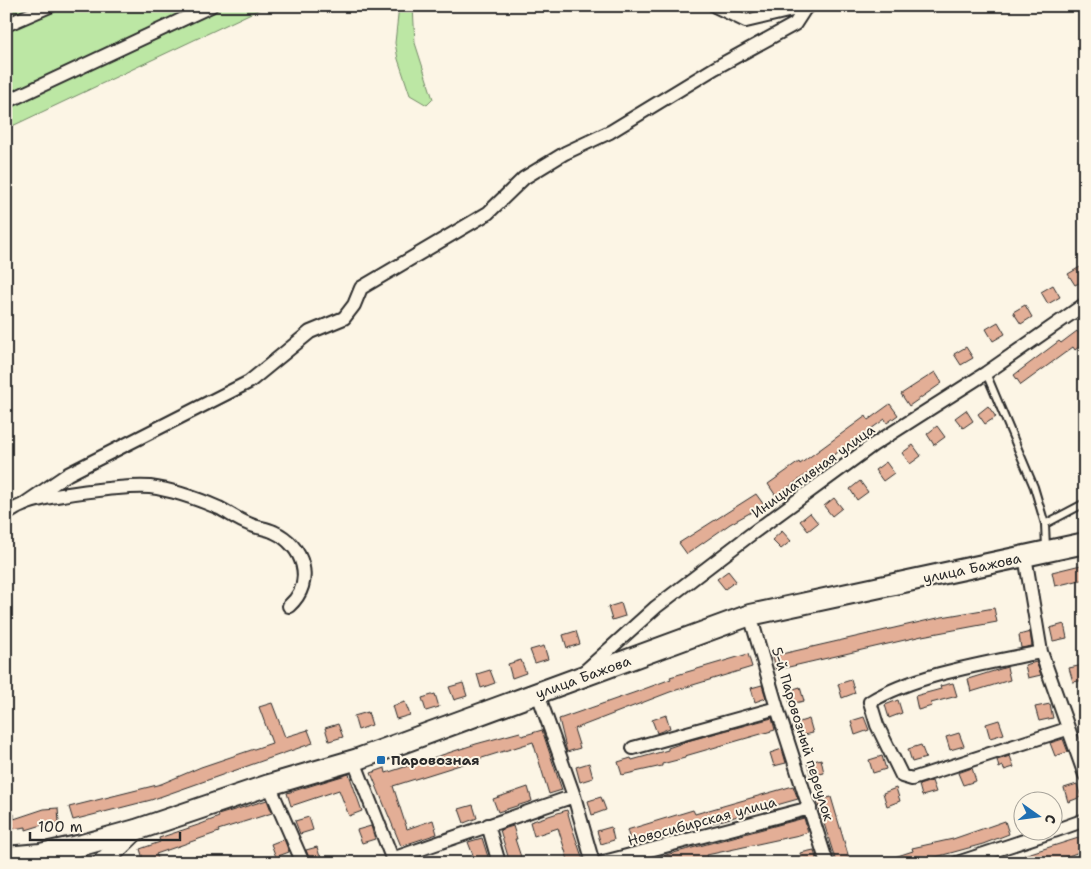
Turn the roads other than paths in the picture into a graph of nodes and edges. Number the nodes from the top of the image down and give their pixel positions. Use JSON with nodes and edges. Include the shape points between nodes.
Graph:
{"nodes":[{"id":1,"x":211,"y":6,"type":"edge"},
{"id":2,"x":715,"y":6,"type":"edge"},
{"id":3,"x":45,"y":7,"type":"edge"},
{"id":4,"x":807,"y":7,"type":"edge"},
{"id":5,"x":6,"y":25,"type":"edge"},
{"id":6,"x":6,"y":102,"type":"edge"},
{"id":7,"x":1085,"y":304,"type":"edge"},
{"id":8,"x":986,"y":374,"type":"junction"},
{"id":9,"x":1085,"y":503,"type":"edge"},
{"id":10,"x":24,"y":504,"type":"junction"},
{"id":11,"x":6,"y":514,"type":"edge"},
{"id":12,"x":1046,"y":524,"type":"junction"},
{"id":13,"x":1085,"y":543,"type":"edge"},
{"id":14,"x":1046,"y":552,"type":"junction"},
{"id":15,"x":1025,"y":556,"type":"junction"},
{"id":16,"x":289,"y":606,"type":"dead end"},
{"id":17,"x":750,"y":615,"type":"junction"},
{"id":18,"x":1041,"y":652,"type":"junction"},
{"id":19,"x":573,"y":682,"type":"junction"},
{"id":20,"x":538,"y":694,"type":"junction"},
{"id":21,"x":777,"y":708,"type":"junction"},
{"id":22,"x":1067,"y":729,"type":"junction"},
{"id":23,"x":633,"y":748,"type":"dead end"},
{"id":24,"x":354,"y":761,"type":"junction"},
{"id":25,"x":1085,"y":774,"type":"edge"},
{"id":26,"x":269,"y":785,"type":"junction"},
{"id":27,"x":574,"y":796,"type":"junction"},
{"id":28,"x":810,"y":808,"type":"junction"},
{"id":29,"x":1085,"y":820,"type":"edge"},
{"id":30,"x":488,"y":825,"type":"junction"},
{"id":31,"x":1064,"y":827,"type":"edge"},
{"id":32,"x":136,"y":830,"type":"junction"},
{"id":33,"x":1020,"y":842,"type":"edge"},
{"id":34,"x":6,"y":857,"type":"edge"},
{"id":35,"x":393,"y":861,"type":"edge"},
{"id":36,"x":65,"y":863,"type":"edge"},
{"id":37,"x":102,"y":863,"type":"edge"},
{"id":38,"x":303,"y":863,"type":"edge"},
{"id":39,"x":499,"y":863,"type":"edge"},
{"id":40,"x":593,"y":863,"type":"edge"},
{"id":41,"x":600,"y":863,"type":"edge"},
{"id":42,"x":827,"y":863,"type":"edge"},
{"id":43,"x":958,"y":863,"type":"edge"}],
"edges":[{"from":1,"to":6,"type":"street"},
{"from":2,"to":4,"type":"street","via":[[746,21]]},
{"from":3,"to":5,"type":"street"},
{"from":4,"to":10,"type":"street","via":[[795,24],[524,178],[488,213],[362,288],[344,318],[310,332],[249,382],[68,474]]},
{"from":7,"to":8,"type":"street","name":"Инициативная улица"},
{"from":8,"to":12,"type":"lane","via":[[1034,487]]},
{"from":8,"to":19,"type":"street","name":"Инициативная улица","via":[[873,445],[750,535],[656,607]]},
{"from":9,"to":12,"type":"lane"},
{"from":10,"to":11,"type":"street"},
{"from":10,"to":16,"type":"street","via":[[113,489],[149,487],[178,493],[219,508],[249,525],[275,532],[295,546],[303,559],[303,585]]},
{"from":12,"to":14,"type":"lane"},
{"from":13,"to":14,"type":"highway","name":"улица Бажова"},
{"from":14,"to":15,"type":"highway","name":"улица Бажова"},
{"from":15,"to":17,"type":"highway","name":"улица Бажова"},
{"from":15,"to":18,"type":"street"},
{"from":17,"to":19,"type":"highway","name":"улица Бажова"},
{"from":17,"to":21,"type":"street","name":"5-й Паровозный переулок"},
{"from":18,"to":22,"type":"street"},
{"from":18,"to":22,"type":"street","via":[[965,668],[887,691],[870,702],[877,725],[902,776],[912,779]]},
{"from":19,"to":20,"type":"highway","name":"улица Бажова"},
{"from":20,"to":24,"type":"highway","name":"улица Бажова"},
{"from":20,"to":27,"type":"street"},
{"from":21,"to":23,"type":"street"},
{"from":21,"to":28,"type":"street","name":"5-й Паровозный переулок"},
{"from":22,"to":25,"type":"street"},
{"from":24,"to":26,"type":"highway","name":"улица Бажова"},
{"from":24,"to":35,"type":"street"},
{"from":26,"to":32,"type":"highway","name":"улица Бажова"},
{"from":26,"to":38,"type":"street"},
{"from":27,"to":30,"type":"street"},
{"from":27,"to":40,"type":"street"},
{"from":28,"to":41,"type":"street","name":"Новосибирская улица"},
{"from":28,"to":42,"type":"street","name":"5-й Паровозный переулок"},
{"from":29,"to":31,"type":"street"},
{"from":30,"to":35,"type":"street"},
{"from":30,"to":39,"type":"street"},
{"from":32,"to":34,"type":"highway","via":[[48,852]]},
{"from":32,"to":36,"type":"highway"},
{"from":32,"to":37,"type":"main road","name":"улица Бажова"},
{"from":33,"to":43,"type":"street"}]}
